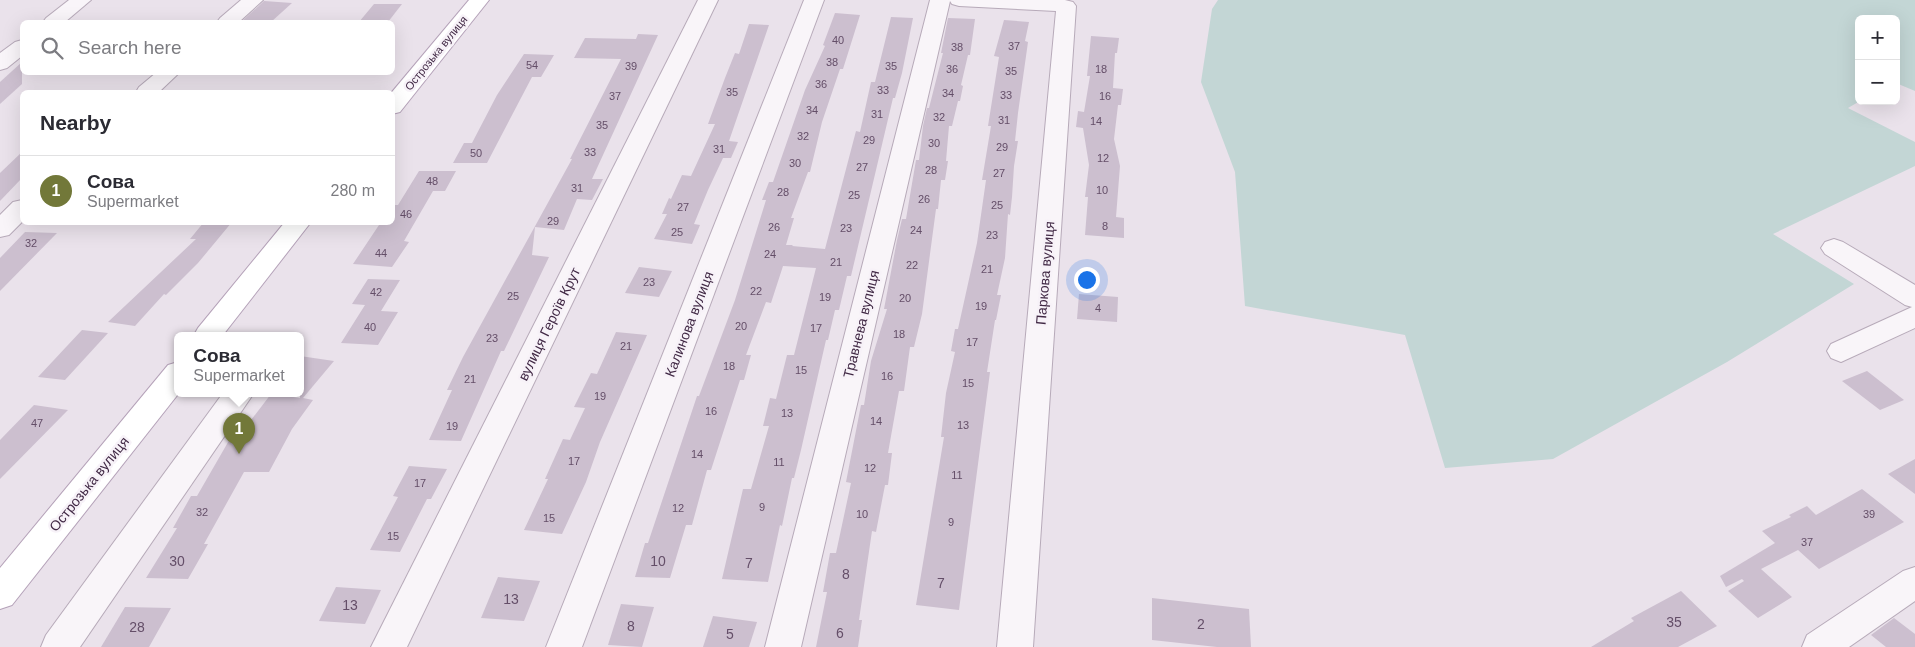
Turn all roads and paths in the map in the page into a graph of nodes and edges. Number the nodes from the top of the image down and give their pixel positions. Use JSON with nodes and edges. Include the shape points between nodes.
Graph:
{"nodes":[{"id":1,"x":81,"y":0,"type":"edge"},
{"id":2,"x":253,"y":0,"type":"edge"},
{"id":3,"x":478,"y":0,"type":"edge"},
{"id":4,"x":708,"y":0,"type":"edge"},
{"id":5,"x":814,"y":0,"type":"edge"},
{"id":6,"x":940,"y":0,"type":"edge"},
{"id":7,"x":959,"y":0,"type":"edge"},
{"id":8,"x":56,"y":20,"type":"edge"},
{"id":9,"x":229,"y":20,"type":"edge"},
{"id":10,"x":20,"y":48,"type":"edge"},
{"id":11,"x":0,"y":64,"type":"edge"},
{"id":12,"x":167,"y":75,"type":"edge"},
{"id":13,"x":149,"y":90,"type":"edge"},
{"id":14,"x":395,"y":103,"type":"edge"},
{"id":15,"x":20,"y":210,"type":"edge"},
{"id":16,"x":297,"y":225,"type":"edge"},
{"id":17,"x":0,"y":229,"type":"edge"},
{"id":18,"x":1834,"y":248,"type":"dead end"},
{"id":19,"x":1915,"y":298,"type":"edge"},
{"id":20,"x":1915,"y":316,"type":"edge"},
{"id":21,"x":210,"y":332,"type":"edge"},
{"id":22,"x":1842,"y":351,"type":"dead end"},
{"id":23,"x":174,"y":378,"type":"edge"},
{"id":24,"x":236,"y":397,"type":"edge"},
{"id":25,"x":1915,"y":582,"type":"edge"},
{"id":26,"x":0,"y":594,"type":"edge"},
{"id":27,"x":60,"y":647,"type":"edge"},
{"id":28,"x":389,"y":647,"type":"edge"},
{"id":29,"x":564,"y":647,"type":"edge"},
{"id":30,"x":783,"y":647,"type":"edge"},
{"id":31,"x":1015,"y":647,"type":"edge"},
{"id":32,"x":1820,"y":647,"type":"edge"}],
"edges":[{"from":1,"to":8,"type":"street"},
{"from":2,"to":9,"type":"street"},
{"from":3,"to":14,"type":"main road","name":"Острозька вулиця"},
{"from":4,"to":28,"type":"street","name":"вулиця Героїв Крут"},
{"from":5,"to":29,"type":"street","name":"Калинова вулиця"},
{"from":6,"to":30,"type":"street","name":"Травнева вулиця"},
{"from":7,"to":31,"type":"street","name":"Паркова вулиця","via":[[1066,6]]},
{"from":10,"to":11,"type":"street"},
{"from":12,"to":13,"type":"street"},
{"from":15,"to":17,"type":"street"},
{"from":16,"to":21,"type":"main road"},
{"from":18,"to":19,"type":"street"},
{"from":20,"to":22,"type":"street"},
{"from":23,"to":26,"type":"main road","name":"Острозька вулиця"},
{"from":24,"to":27,"type":"street"},
{"from":25,"to":32,"type":"street"}]}
